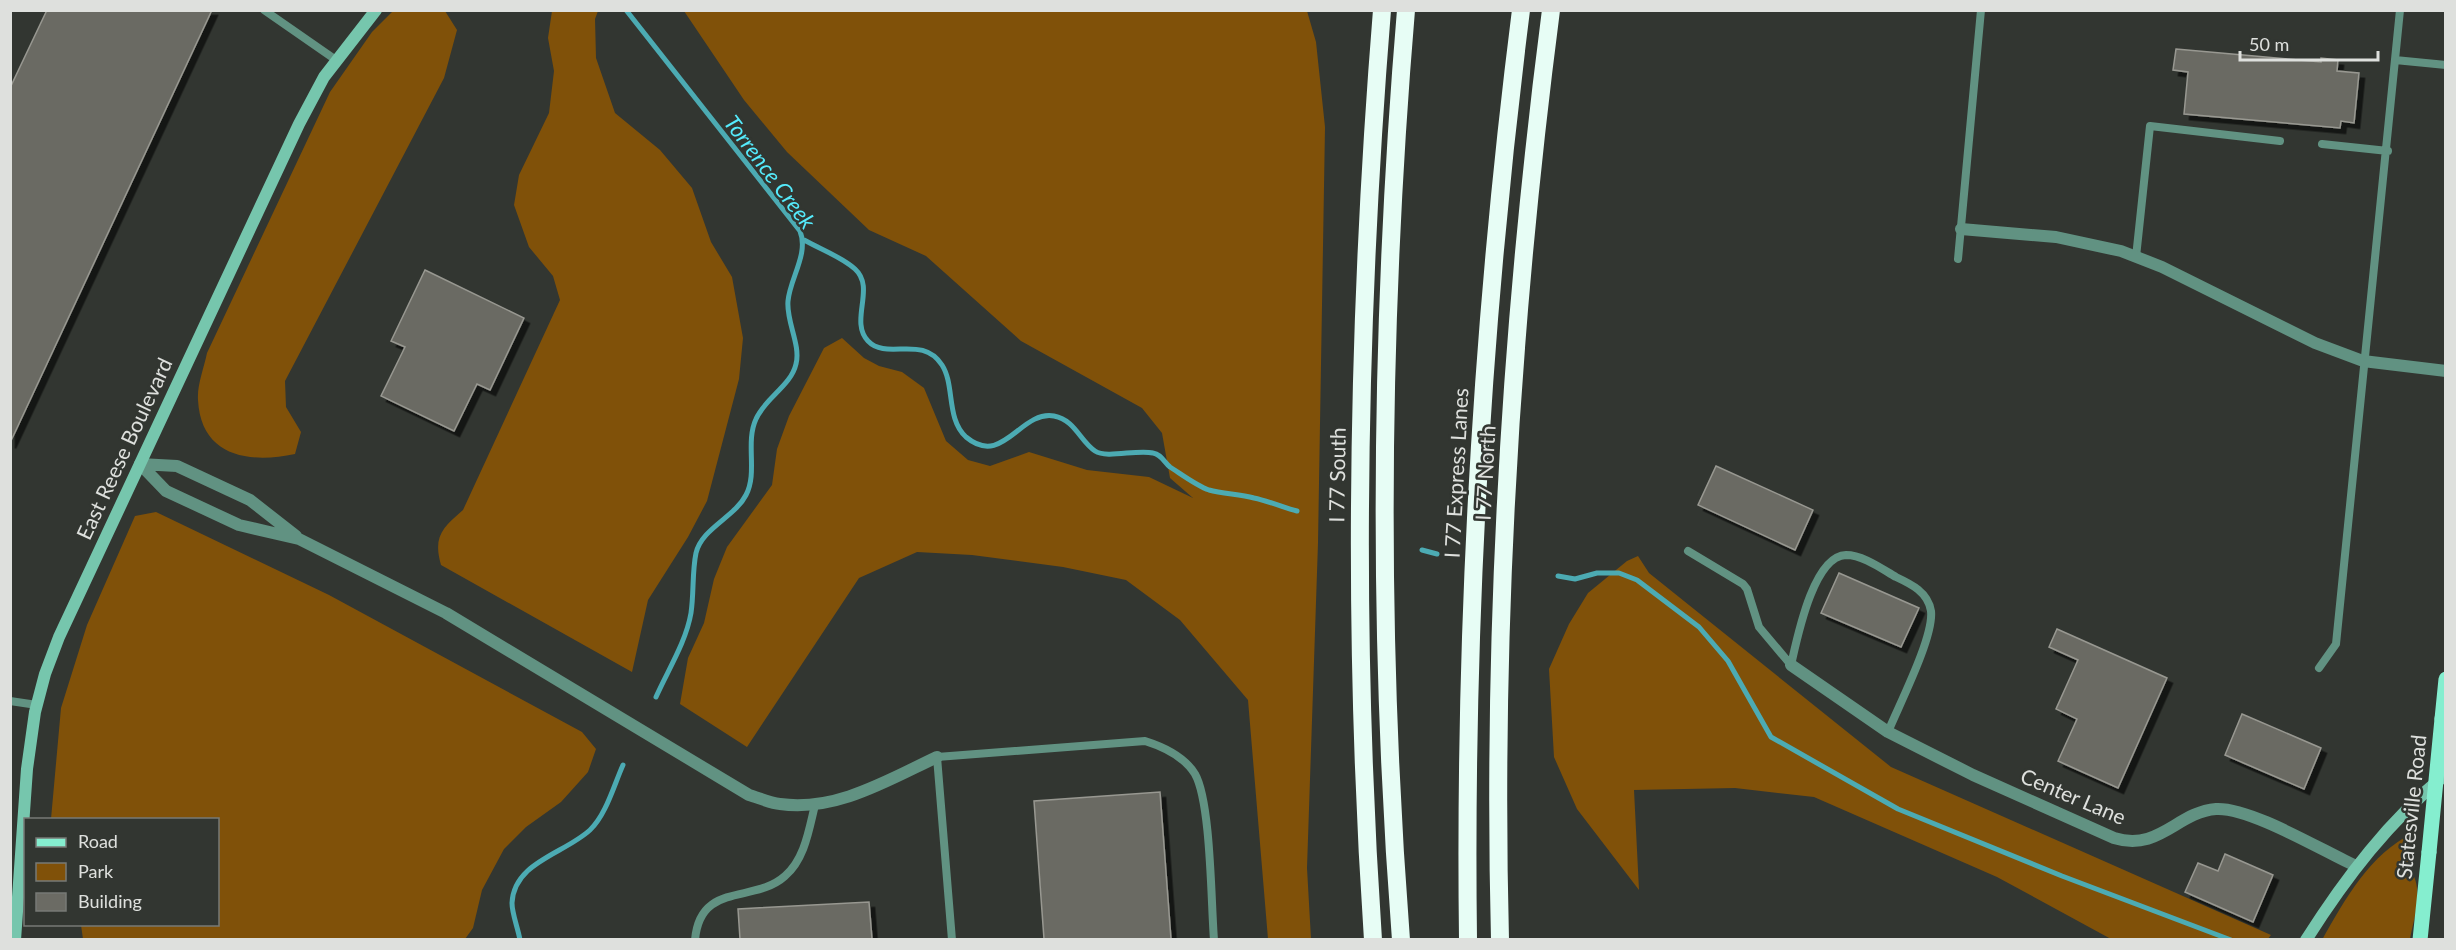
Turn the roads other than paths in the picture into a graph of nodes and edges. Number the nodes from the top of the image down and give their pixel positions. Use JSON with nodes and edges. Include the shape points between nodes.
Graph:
{"nodes":[{"id":1,"x":264,"y":10,"type":"edge"},
{"id":2,"x":376,"y":10,"type":"edge"},
{"id":3,"x":1382,"y":10,"type":"edge"},
{"id":4,"x":1406,"y":10,"type":"edge"},
{"id":5,"x":1521,"y":10,"type":"edge"},
{"id":6,"x":1551,"y":10,"type":"edge"},
{"id":7,"x":1981,"y":10,"type":"edge"},
{"id":8,"x":2400,"y":10,"type":"edge"},
{"id":9,"x":336,"y":60,"type":"junction"},
{"id":10,"x":2395,"y":60,"type":"junction"},
{"id":11,"x":2445,"y":65,"type":"edge"},
{"id":12,"x":2280,"y":141,"type":"dead end"},
{"id":13,"x":2322,"y":144,"type":"dead end"},
{"id":14,"x":2388,"y":150,"type":"junction"},
{"id":15,"x":1961,"y":229,"type":"junction"},
{"id":16,"x":2136,"y":257,"type":"junction"},
{"id":17,"x":1958,"y":259,"type":"dead end"},
{"id":18,"x":2363,"y":361,"type":"junction"},
{"id":19,"x":2445,"y":371,"type":"edge"},
{"id":20,"x":140,"y":464,"type":"junction"},
{"id":21,"x":300,"y":539,"type":"junction"},
{"id":22,"x":1688,"y":551,"type":"dead end"},
{"id":23,"x":1791,"y":665,"type":"junction"},
{"id":24,"x":2319,"y":668,"type":"dead end"},
{"id":25,"x":2445,"y":679,"type":"edge"},
{"id":26,"x":10,"y":701,"type":"edge"},
{"id":27,"x":37,"y":705,"type":"junction"},
{"id":28,"x":1888,"y":732,"type":"junction"},
{"id":29,"x":937,"y":757,"type":"junction"},
{"id":30,"x":2445,"y":774,"type":"edge"},
{"id":31,"x":815,"y":805,"type":"junction"},
{"id":32,"x":2355,"y":866,"type":"junction"},
{"id":33,"x":14,"y":896,"type":"edge"},
{"id":34,"x":15,"y":939,"type":"edge"},
{"id":35,"x":695,"y":939,"type":"edge"},
{"id":36,"x":952,"y":939,"type":"edge"},
{"id":37,"x":1214,"y":939,"type":"edge"},
{"id":38,"x":1372,"y":939,"type":"edge"},
{"id":39,"x":1401,"y":939,"type":"edge"},
{"id":40,"x":1468,"y":939,"type":"edge"},
{"id":41,"x":1500,"y":939,"type":"edge"},
{"id":42,"x":2306,"y":939,"type":"edge"},
{"id":43,"x":2420,"y":939,"type":"edge"}],
"edges":[{"from":1,"to":9,"type":"lane"},
{"from":2,"to":9,"type":"street","name":"East Reese Boulevard"},
{"from":3,"to":38,"type":"highway","name":"I 77 South","via":[[1368,221],[1360,492],[1364,763]]},
{"from":4,"to":39,"type":"highway","via":[[1391,222],[1383,492],[1388,751]]},
{"from":5,"to":40,"type":"highway","name":"I 77 Express Lanes","via":[[1497,217],[1479,474],[1469,754]]},
{"from":6,"to":41,"type":"highway","name":"I 77 North","via":[[1527,219],[1508,476],[1498,755]]},
{"from":7,"to":15,"type":"lane"},
{"from":8,"to":10,"type":"lane"},
{"from":9,"to":20,"type":"street","name":"East Reese Boulevard","via":[[299,124]]},
{"from":10,"to":11,"type":"lane"},
{"from":10,"to":14,"type":"lane"},
{"from":12,"to":16,"type":"lane","via":[[2150,126]]},
{"from":13,"to":14,"type":"lane"},
{"from":14,"to":18,"type":"lane"},
{"from":15,"to":16,"type":"street","via":[[2056,237]]},
{"from":15,"to":17,"type":"lane"},
{"from":16,"to":18,"type":"street","via":[[2315,344]]},
{"from":18,"to":19,"type":"street"},
{"from":18,"to":24,"type":"lane","via":[[2336,644]]},
{"from":20,"to":21,"type":"street","via":[[166,491],[239,525]]},
{"from":20,"to":21,"type":"street","via":[[177,466],[250,500]]},
{"from":20,"to":27,"type":"street","name":"East Reese Boulevard","via":[[59,637]]},
{"from":21,"to":31,"type":"street","via":[[446,613],[749,795],[780,804]]},
{"from":22,"to":23,"type":"lane","via":[[1743,584],[1759,627]]},
{"from":23,"to":28,"type":"street","name":"Center Lane"},
{"from":23,"to":28,"type":"lane","via":[[1816,582],[1836,557],[1862,559],[1917,587],[1931,611],[1929,630]]},
{"from":25,"to":43,"type":"main road","name":"Statesville Road","bridge":true},
{"from":26,"to":27,"type":"lane"},
{"from":27,"to":33,"type":"street","name":"East Reese Boulevard"},
{"from":28,"to":32,"type":"street","name":"Center Lane","via":[[1973,775],[2124,841],[2146,840],[2203,812],[2229,809]]},
{"from":29,"to":31,"type":"street","via":[[855,795]]},
{"from":29,"to":36,"type":"lane"},
{"from":29,"to":37,"type":"lane","via":[[1145,741],[1165,747],[1194,773],[1203,797]]},
{"from":30,"to":32,"type":"street","via":[[2409,806]]},
{"from":31,"to":35,"type":"lane","via":[[799,859],[787,875],[772,886],[722,897],[710,905]]},
{"from":32,"to":42,"type":"street"},
{"from":33,"to":34,"type":"street","name":"East Reese Boulevard"}]}
